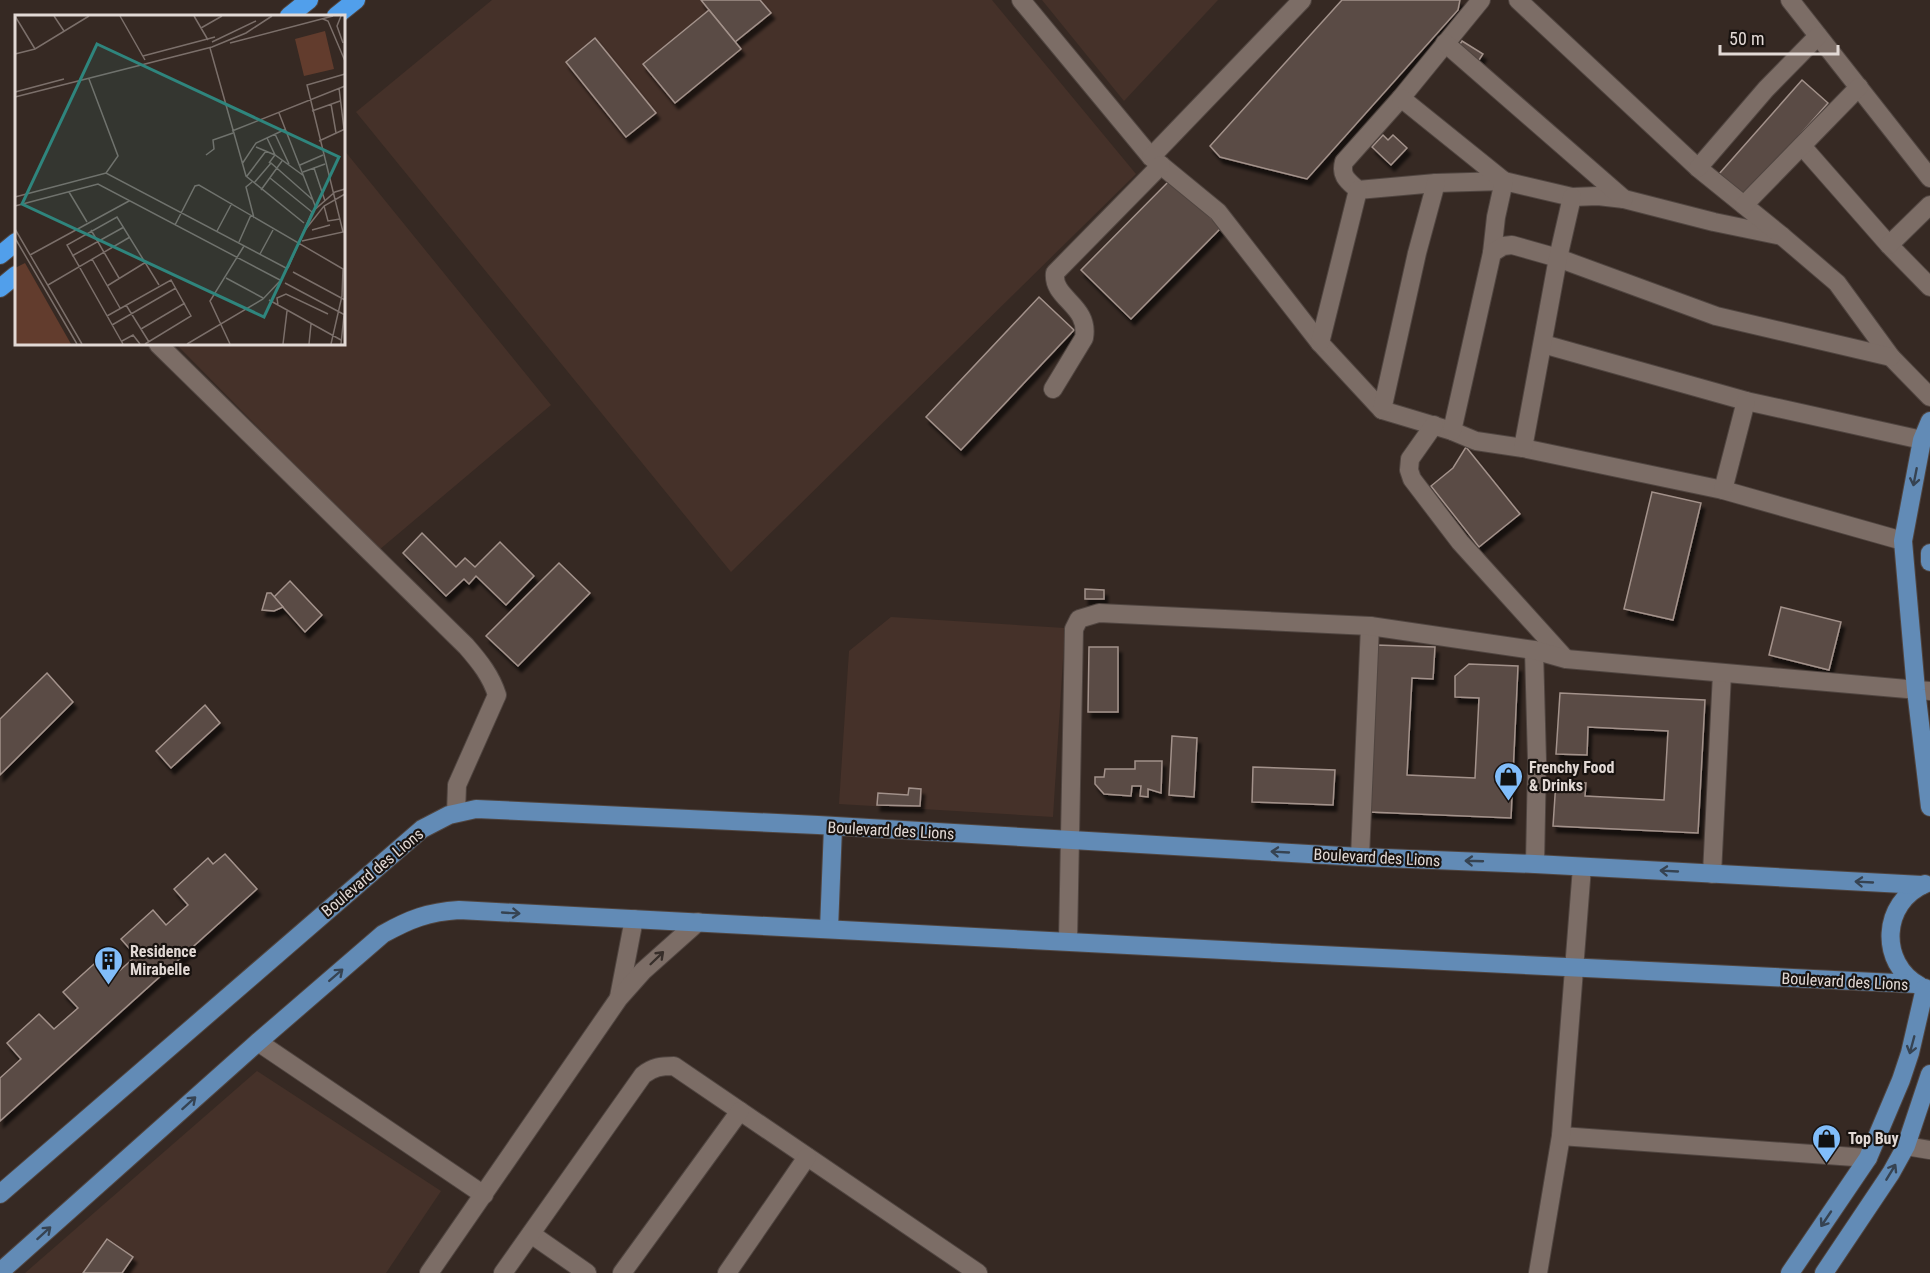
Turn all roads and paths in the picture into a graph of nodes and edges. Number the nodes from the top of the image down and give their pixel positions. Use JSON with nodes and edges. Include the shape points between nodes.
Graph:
{"nodes":[{"id":1,"x":309,"y":0,"type":"edge"},
{"id":2,"x":356,"y":0,"type":"edge"},
{"id":3,"x":1021,"y":0,"type":"edge"},
{"id":4,"x":1302,"y":0,"type":"edge"},
{"id":5,"x":1481,"y":0,"type":"edge"},
{"id":6,"x":1518,"y":0,"type":"edge"},
{"id":7,"x":1790,"y":0,"type":"edge"},
{"id":8,"x":290,"y":15,"type":"edge"},
{"id":9,"x":337,"y":15,"type":"edge"},
{"id":10,"x":1818,"y":36,"type":"junction"},
{"id":11,"x":1444,"y":43,"type":"junction"},
{"id":12,"x":1859,"y":87,"type":"junction"},
{"id":13,"x":1401,"y":98,"type":"junction"},
{"id":14,"x":1802,"y":146,"type":"junction"},
{"id":15,"x":1156,"y":161,"type":"junction"},
{"id":16,"x":1698,"y":168,"type":"junction"},
{"id":17,"x":1930,"y":178,"type":"edge"},
{"id":18,"x":1504,"y":181,"type":"junction"},
{"id":19,"x":1436,"y":183,"type":"junction"},
{"id":20,"x":1358,"y":190,"type":"junction"},
{"id":21,"x":1572,"y":197,"type":"junction"},
{"id":22,"x":1624,"y":198,"type":"junction"},
{"id":23,"x":1744,"y":205,"type":"junction"},
{"id":24,"x":1930,"y":205,"type":"edge"},
{"id":25,"x":1782,"y":236,"type":"junction"},
{"id":26,"x":15,"y":243,"type":"edge"},
{"id":27,"x":1889,"y":246,"type":"junction"},
{"id":28,"x":1492,"y":253,"type":"junction"},
{"id":29,"x":0,"y":255,"type":"edge"},
{"id":30,"x":1558,"y":258,"type":"junction"},
{"id":31,"x":15,"y":276,"type":"edge"},
{"id":32,"x":1930,"y":287,"type":"edge"},
{"id":33,"x":0,"y":288,"type":"edge"},
{"id":34,"x":1320,"y":343,"type":"junction"},
{"id":35,"x":1543,"y":344,"type":"junction"},
{"id":36,"x":159,"y":345,"type":"edge"},
{"id":37,"x":1891,"y":357,"type":"junction"},
{"id":38,"x":1053,"y":389,"type":"dead end"},
{"id":39,"x":1930,"y":397,"type":"edge"},
{"id":40,"x":1746,"y":401,"type":"junction"},
{"id":41,"x":1382,"y":410,"type":"junction"},
{"id":42,"x":1930,"y":421,"type":"edge"},
{"id":43,"x":1434,"y":425,"type":"junction"},
{"id":44,"x":1452,"y":431,"type":"junction"},
{"id":45,"x":1922,"y":440,"type":"junction"},
{"id":46,"x":1523,"y":448,"type":"junction"},
{"id":47,"x":1723,"y":490,"type":"junction"},
{"id":48,"x":1903,"y":541,"type":"junction"},
{"id":49,"x":1930,"y":553,"type":"edge"},
{"id":50,"x":1930,"y":562,"type":"edge"},
{"id":51,"x":1370,"y":626,"type":"junction"},
{"id":52,"x":1534,"y":650,"type":"junction"},
{"id":53,"x":1566,"y":659,"type":"junction"},
{"id":54,"x":1722,"y":674,"type":"junction"},
{"id":55,"x":1923,"y":691,"type":"edge"},
{"id":56,"x":1930,"y":807,"type":"edge"},
{"id":57,"x":456,"y":813,"type":"junction"},
{"id":58,"x":833,"y":827,"type":"junction"},
{"id":59,"x":1070,"y":840,"type":"junction"},
{"id":60,"x":1360,"y":857,"type":"junction"},
{"id":61,"x":1535,"y":864,"type":"junction"},
{"id":62,"x":1582,"y":867,"type":"junction"},
{"id":63,"x":1712,"y":874,"type":"junction"},
{"id":64,"x":1926,"y":884,"type":"edge"},
{"id":65,"x":634,"y":919,"type":"junction"},
{"id":66,"x":698,"y":922,"type":"junction"},
{"id":67,"x":829,"y":929,"type":"junction"},
{"id":68,"x":1068,"y":942,"type":"junction"},
{"id":69,"x":1575,"y":969,"type":"junction"},
{"id":70,"x":1924,"y":987,"type":"edge"},
{"id":71,"x":618,"y":998,"type":"junction"},
{"id":72,"x":258,"y":1042,"type":"junction"},
{"id":73,"x":1930,"y":1074,"type":"edge"},
{"id":74,"x":740,"y":1111,"type":"junction"},
{"id":75,"x":1561,"y":1136,"type":"junction"},
{"id":76,"x":1906,"y":1146,"type":"junction"},
{"id":77,"x":1930,"y":1150,"type":"edge"},
{"id":78,"x":807,"y":1157,"type":"junction"},
{"id":79,"x":1868,"y":1158,"type":"junction"},
{"id":80,"x":0,"y":1194,"type":"edge"},
{"id":81,"x":484,"y":1195,"type":"junction"},
{"id":82,"x":531,"y":1234,"type":"junction"},
{"id":83,"x":0,"y":1272,"type":"edge"},
{"id":84,"x":429,"y":1273,"type":"edge"},
{"id":85,"x":503,"y":1273,"type":"edge"},
{"id":86,"x":587,"y":1273,"type":"edge"},
{"id":87,"x":622,"y":1273,"type":"edge"},
{"id":88,"x":727,"y":1273,"type":"edge"},
{"id":89,"x":978,"y":1273,"type":"edge"},
{"id":90,"x":1538,"y":1273,"type":"edge"},
{"id":91,"x":1790,"y":1273,"type":"edge"},
{"id":92,"x":1824,"y":1273,"type":"edge"}],
"edges":[{"from":1,"to":8,"type":"highway"},
{"from":2,"to":9,"type":"highway"},
{"from":3,"to":15,"type":"street"},
{"from":4,"to":15,"type":"street"},
{"from":5,"to":11,"type":"street"},
{"from":6,"to":16,"type":"street"},
{"from":7,"to":10,"type":"street"},
{"from":10,"to":12,"type":"street"},
{"from":10,"to":16,"type":"street"},
{"from":11,"to":13,"type":"street"},
{"from":11,"to":22,"type":"street"},
{"from":12,"to":14,"type":"street"},
{"from":12,"to":17,"type":"street"},
{"from":13,"to":18,"type":"street"},
{"from":13,"to":20,"type":"street","via":[[1344,162],[1345,178]]},
{"from":14,"to":23,"type":"street"},
{"from":14,"to":27,"type":"street"},
{"from":15,"to":34,"type":"street","via":[[1218,212]]},
{"from":15,"to":38,"type":"street","via":[[1055,273],[1058,288],[1084,319],[1086,328]]},
{"from":16,"to":23,"type":"street"},
{"from":18,"to":19,"type":"street"},
{"from":18,"to":21,"type":"street"},
{"from":18,"to":28,"type":"street"},
{"from":19,"to":20,"type":"street"},
{"from":19,"to":41,"type":"street"},
{"from":20,"to":34,"type":"street"},
{"from":21,"to":22,"type":"street"},
{"from":21,"to":30,"type":"street"},
{"from":22,"to":25,"type":"street"},
{"from":23,"to":25,"type":"street"},
{"from":24,"to":27,"type":"street"},
{"from":25,"to":37,"type":"street","via":[[1837,283]]},
{"from":26,"to":29,"type":"highway"},
{"from":27,"to":32,"type":"street"},
{"from":28,"to":30,"type":"street","via":[[1512,245]]},
{"from":28,"to":44,"type":"street"},
{"from":30,"to":35,"type":"street"},
{"from":30,"to":37,"type":"street","via":[[1716,316]]},
{"from":31,"to":33,"type":"highway"},
{"from":34,"to":41,"type":"street"},
{"from":35,"to":40,"type":"street"},
{"from":35,"to":46,"type":"street"},
{"from":36,"to":57,"type":"street","via":[[466,646],[488,673],[498,695],[457,785]]},
{"from":37,"to":39,"type":"street"},
{"from":40,"to":45,"type":"street"},
{"from":40,"to":47,"type":"street"},
{"from":41,"to":43,"type":"street"},
{"from":42,"to":45,"type":"main road"},
{"from":43,"to":44,"type":"street"},
{"from":43,"to":53,"type":"street","via":[[1410,459],[1412,479],[1460,542]]},
{"from":44,"to":46,"type":"street","via":[[1476,441]]},
{"from":45,"to":48,"type":"main road","one_way":true},
{"from":46,"to":47,"type":"street"},
{"from":47,"to":48,"type":"street"},
{"from":48,"to":55,"type":"main road"},
{"from":49,"to":50,"type":"main road"},
{"from":51,"to":52,"type":"street"},
{"from":51,"to":59,"type":"street","via":[[1099,613],[1079,619],[1074,629]]},
{"from":51,"to":60,"type":"street"},
{"from":52,"to":53,"type":"street"},
{"from":52,"to":61,"type":"street"},
{"from":53,"to":54,"type":"street"},
{"from":54,"to":55,"type":"street"},
{"from":54,"to":63,"type":"street"},
{"from":55,"to":56,"type":"main road"},
{"from":57,"to":58,"type":"main road","name":"Boulevard des Lions","via":[[476,809]]},
{"from":57,"to":80,"type":"main road","name":"Boulevard des Lions","via":[[434,821],[407,841]]},
{"from":58,"to":59,"type":"main road","name":"Boulevard des Lions"},
{"from":58,"to":67,"type":"main road"},
{"from":60,"to":59,"type":"main road","name":"Boulevard des Lions","one_way":true},
{"from":59,"to":68,"type":"street"},
{"from":61,"to":60,"type":"main road","name":"Boulevard des Lions","one_way":true},
{"from":61,"to":62,"type":"main road","name":"Boulevard des Lions"},
{"from":63,"to":62,"type":"main road","name":"Boulevard des Lions","one_way":true},
{"from":62,"to":69,"type":"street"},
{"from":64,"to":63,"type":"main road","name":"Boulevard des Lions","one_way":true},
{"from":64,"to":70,"type":"main road","via":[[1904,898],[1890,927],[1895,960],[1908,977]]},
{"from":65,"to":66,"type":"main road","name":"Boulevard des Lions"},
{"from":65,"to":71,"type":"street"},
{"from":72,"to":65,"type":"main road","name":"Boulevard des Lions","one_way":true,"via":[[383,934],[423,914],[459,910]]},
{"from":66,"to":67,"type":"main road","name":"Boulevard des Lions"},
{"from":71,"to":66,"type":"street","one_way":true},
{"from":67,"to":68,"type":"main road","name":"Boulevard des Lions"},
{"from":68,"to":69,"type":"main road","name":"Boulevard des Lions"},
{"from":69,"to":70,"type":"main road","name":"Boulevard des Lions"},
{"from":69,"to":75,"type":"street"},
{"from":70,"to":79,"type":"main road","one_way":true,"via":[[1907,1062]]},
{"from":71,"to":81,"type":"street"},
{"from":72,"to":81,"type":"street"},
{"from":83,"to":72,"type":"main road","name":"Boulevard des Lions","one_way":true},
{"from":73,"to":76,"type":"main road"},
{"from":74,"to":78,"type":"street"},
{"from":74,"to":82,"type":"street","via":[[674,1066],[652,1069],[643,1075]]},
{"from":74,"to":87,"type":"street"},
{"from":75,"to":79,"type":"street"},
{"from":75,"to":90,"type":"street"},
{"from":76,"to":77,"type":"street"},
{"from":92,"to":76,"type":"main road","one_way":true},
{"from":78,"to":88,"type":"street"},
{"from":78,"to":89,"type":"street"},
{"from":79,"to":91,"type":"main road","one_way":true},
{"from":81,"to":84,"type":"street"},
{"from":82,"to":85,"type":"street"},
{"from":82,"to":86,"type":"street"}]}
